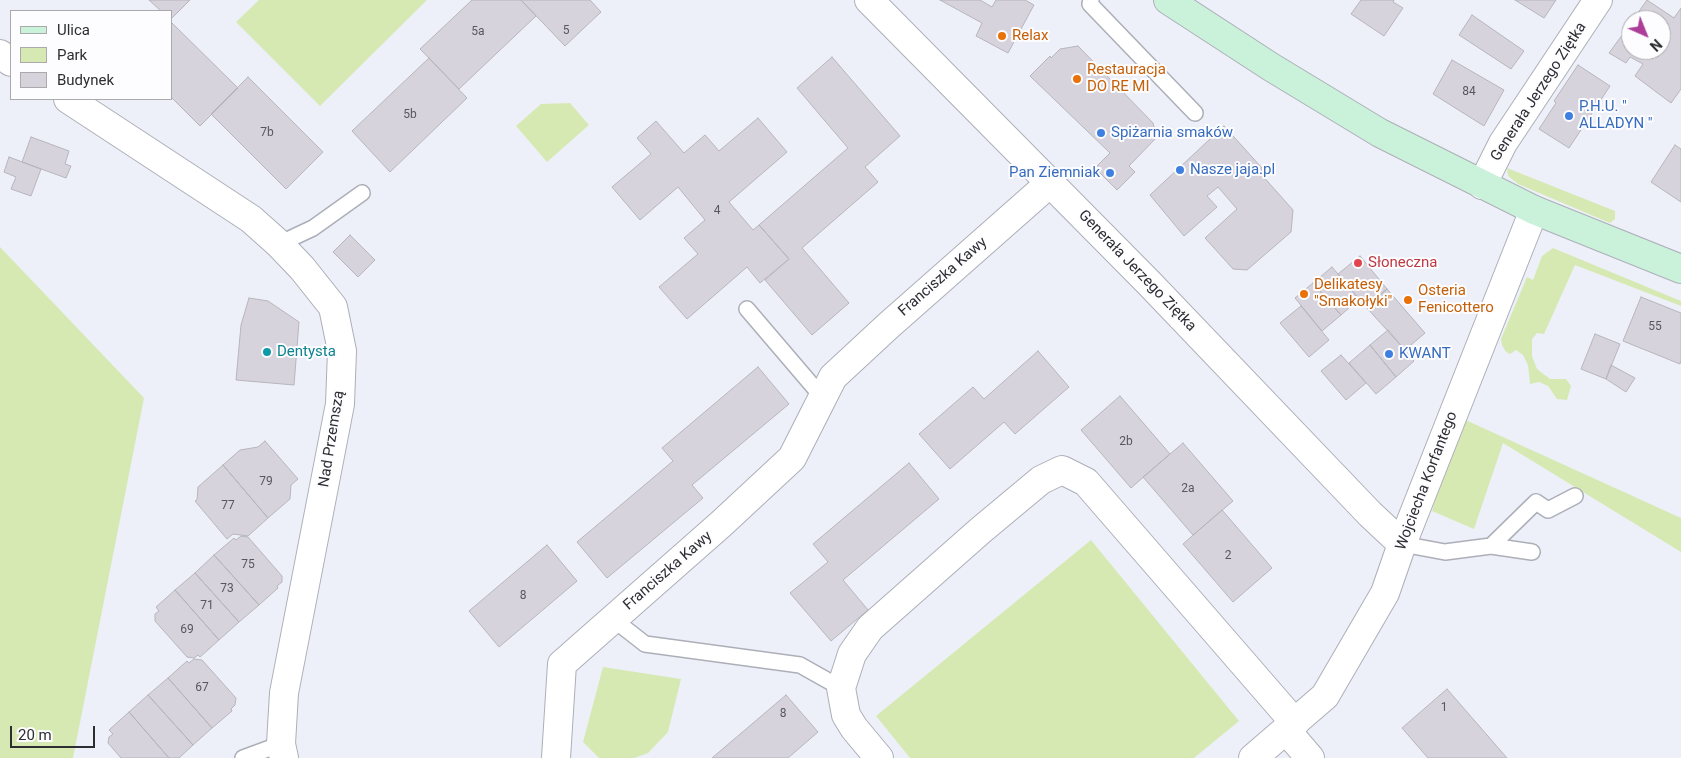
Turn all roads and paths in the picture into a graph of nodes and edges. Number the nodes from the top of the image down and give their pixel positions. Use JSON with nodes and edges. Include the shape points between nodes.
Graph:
{"nodes":[{"id":1,"x":869,"y":0,"type":"edge"},
{"id":2,"x":1091,"y":0,"type":"edge"},
{"id":3,"x":1598,"y":0,"type":"edge"},
{"id":4,"x":1170,"y":1,"type":"edge"},
{"id":5,"x":70,"y":100,"type":"edge"},
{"id":6,"x":1194,"y":112,"type":"dead end"},
{"id":7,"x":1050,"y":183,"type":"junction"},
{"id":8,"x":1482,"y":185,"type":"junction"},
{"id":9,"x":362,"y":193,"type":"dead end"},
{"id":10,"x":1534,"y":210,"type":"junction"},
{"id":11,"x":279,"y":244,"type":"junction"},
{"id":12,"x":1680,"y":266,"type":"edge"},
{"id":13,"x":747,"y":309,"type":"dead end"},
{"id":14,"x":822,"y":398,"type":"junction"},
{"id":15,"x":1575,"y":496,"type":"dead end"},
{"id":16,"x":1402,"y":544,"type":"junction"},
{"id":17,"x":1491,"y":546,"type":"junction"},
{"id":18,"x":1532,"y":552,"type":"dead end"},
{"id":19,"x":613,"y":619,"type":"junction"},
{"id":20,"x":841,"y":688,"type":"junction"},
{"id":21,"x":1290,"y":726,"type":"junction"},
{"id":22,"x":282,"y":751,"type":"edge"},
{"id":23,"x":243,"y":758,"type":"edge"},
{"id":24,"x":556,"y":758,"type":"edge"},
{"id":25,"x":879,"y":758,"type":"edge"},
{"id":26,"x":1253,"y":758,"type":"edge"},
{"id":27,"x":1310,"y":758,"type":"edge"}],
"edges":[{"from":1,"to":7,"type":"street","name":"Generała Jerzego Ziętka"},
{"from":2,"to":6,"type":"lane","via":[[1090,4]]},
{"from":3,"to":8,"type":"street","name":"Generała Jerzego Ziętka","via":[[1503,143]]},
{"from":4,"to":8,"type":"main road","via":[[1380,133]]},
{"from":5,"to":11,"type":"street","name":"Nad Przemszą","via":[[251,220]]},
{"from":7,"to":14,"type":"street","name":"Franciszka Kawy","via":[[833,377]]},
{"from":7,"to":16,"type":"street","name":"Generała Jerzego Ziętka"},
{"from":8,"to":10,"type":"main road"},
{"from":9,"to":11,"type":"lane","via":[[313,228]]},
{"from":10,"to":12,"type":"main road"},
{"from":10,"to":16,"type":"street","name":"Wojciecha Korfantego"},
{"from":11,"to":22,"type":"street","name":"Nad Przemszą","via":[[333,307],[342,351],[340,404],[284,693]]},
{"from":13,"to":14,"type":"lane"},
{"from":14,"to":19,"type":"street","name":"Franciszka Kawy","via":[[792,458]]},
{"from":15,"to":17,"type":"lane","via":[[1548,510],[1536,502]]},
{"from":16,"to":17,"type":"lane","via":[[1445,552]]},
{"from":16,"to":21,"type":"street","name":"Wojciecha Korfantego","via":[[1385,593],[1328,690]]},
{"from":17,"to":18,"type":"lane"},
{"from":19,"to":20,"type":"lane","via":[[645,644],[800,665]]},
{"from":19,"to":24,"type":"street","name":"Franciszka Kawy","via":[[562,664]]},
{"from":20,"to":21,"type":"street","via":[[852,654],[870,628],[1041,480],[1062,470],[1086,482]]},
{"from":20,"to":25,"type":"street","via":[[846,715]]},
{"from":21,"to":26,"type":"street","name":"Wojciecha Korfantego"},
{"from":21,"to":27,"type":"street"},
{"from":22,"to":23,"type":"lane"}]}
